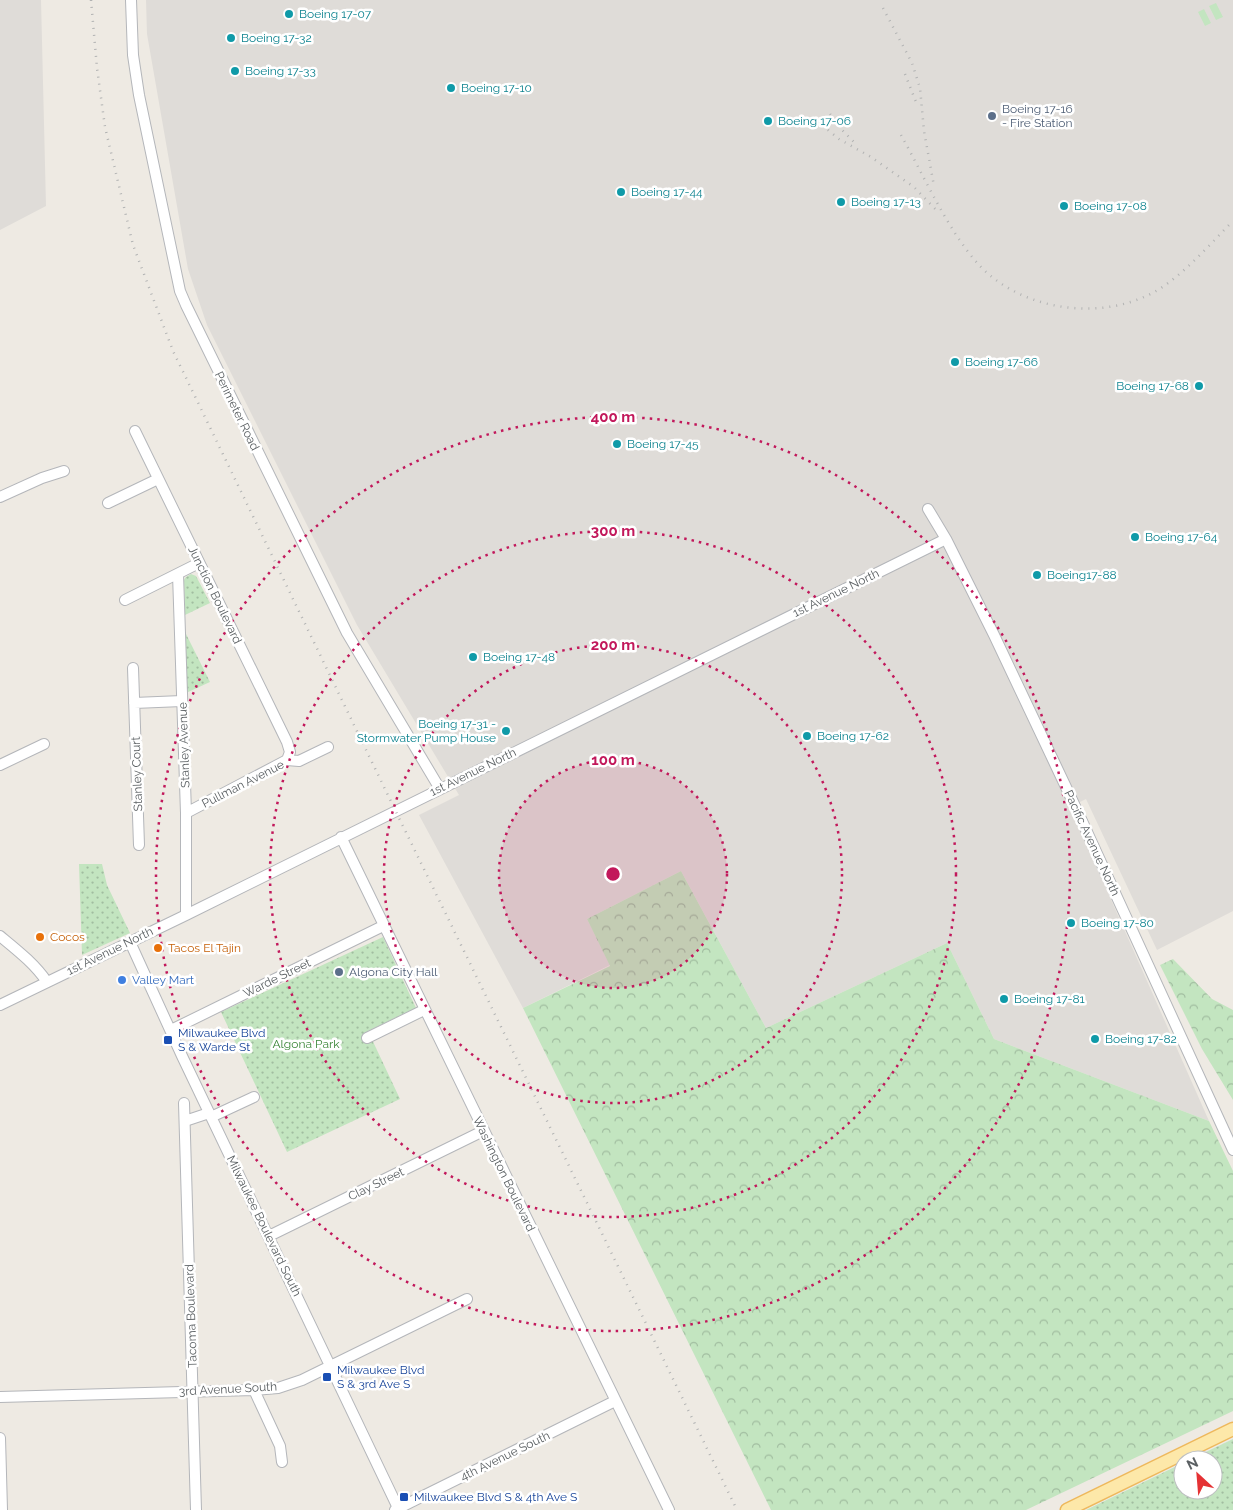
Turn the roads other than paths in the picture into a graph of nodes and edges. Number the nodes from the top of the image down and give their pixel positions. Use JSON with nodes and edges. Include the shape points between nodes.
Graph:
{"nodes":[{"id":1,"x":131,"y":0,"type":"edge"},
{"id":2,"x":135,"y":431,"type":"dead end"},
{"id":3,"x":64,"y":471,"type":"dead end"},
{"id":4,"x":158,"y":479,"type":"junction"},
{"id":5,"x":0,"y":497,"type":"edge"},
{"id":6,"x":108,"y":503,"type":"dead end"},
{"id":7,"x":928,"y":509,"type":"dead end"},
{"id":8,"x":946,"y":539,"type":"junction"},
{"id":9,"x":199,"y":564,"type":"junction"},
{"id":10,"x":178,"y":574,"type":"junction"},
{"id":11,"x":125,"y":600,"type":"dead end"},
{"id":12,"x":133,"y":668,"type":"dead end"},
{"id":13,"x":182,"y":701,"type":"junction"},
{"id":14,"x":134,"y":703,"type":"junction"},
{"id":15,"x":44,"y":744,"type":"dead end"},
{"id":16,"x":328,"y":747,"type":"dead end"},
{"id":17,"x":287,"y":760,"type":"junction"},
{"id":18,"x":0,"y":765,"type":"edge"},
{"id":19,"x":440,"y":789,"type":"junction"},
{"id":20,"x":186,"y":813,"type":"junction"},
{"id":21,"x":341,"y":837,"type":"junction"},
{"id":22,"x":139,"y":845,"type":"dead end"},
{"id":23,"x":186,"y":915,"type":"junction"},
{"id":24,"x":383,"y":926,"type":"junction"},
{"id":25,"x":0,"y":936,"type":"edge"},
{"id":26,"x":130,"y":942,"type":"junction"},
{"id":27,"x":47,"y":982,"type":"junction"},
{"id":28,"x":0,"y":1005,"type":"edge"},
{"id":29,"x":424,"y":1010,"type":"junction"},
{"id":30,"x":171,"y":1030,"type":"junction"},
{"id":31,"x":367,"y":1038,"type":"dead end"},
{"id":32,"x":254,"y":1097,"type":"dead end"},
{"id":33,"x":184,"y":1103,"type":"dead end"},
{"id":34,"x":210,"y":1115,"type":"junction"},
{"id":35,"x":185,"y":1121,"type":"junction"},
{"id":36,"x":484,"y":1131,"type":"junction"},
{"id":37,"x":1233,"y":1150,"type":"edge"},
{"id":38,"x":269,"y":1236,"type":"junction"},
{"id":39,"x":467,"y":1299,"type":"dead end"},
{"id":40,"x":330,"y":1366,"type":"junction"},
{"id":41,"x":254,"y":1390,"type":"junction"},
{"id":42,"x":194,"y":1391,"type":"junction"},
{"id":43,"x":0,"y":1397,"type":"edge"},
{"id":44,"x":615,"y":1401,"type":"junction"},
{"id":45,"x":1233,"y":1429,"type":"edge"},
{"id":46,"x":0,"y":1438,"type":"edge"},
{"id":47,"x":282,"y":1462,"type":"dead end"},
{"id":48,"x":397,"y":1509,"type":"edge"},
{"id":49,"x":2,"y":1510,"type":"edge"},
{"id":50,"x":196,"y":1510,"type":"edge"},
{"id":51,"x":669,"y":1510,"type":"edge"},
{"id":52,"x":1067,"y":1510,"type":"edge"}],
"edges":[{"from":1,"to":19,"type":"street","name":"Perimeter Road","via":[[133,55],[139,96],[180,291],[347,633]]},
{"from":2,"to":4,"type":"street","name":"Junction Boulevard"},
{"from":3,"to":5,"type":"street"},
{"from":4,"to":6,"type":"street"},
{"from":4,"to":9,"type":"street","name":"Junction Boulevard"},
{"from":7,"to":8,"type":"street","name":"Pacific Avenue North"},
{"from":8,"to":19,"type":"street","name":"1st Avenue North"},
{"from":8,"to":37,"type":"street","name":"Pacific Avenue North","via":[[1082,821]]},
{"from":9,"to":10,"type":"street"},
{"from":9,"to":17,"type":"street","name":"Junction Boulevard","via":[[287,742],[290,752]]},
{"from":10,"to":11,"type":"street"},
{"from":10,"to":13,"type":"street","name":"Stanley Avenue"},
{"from":12,"to":14,"type":"street","name":"Stanley Court"},
{"from":13,"to":14,"type":"street"},
{"from":13,"to":20,"type":"street","name":"Stanley Avenue"},
{"from":14,"to":22,"type":"street","name":"Stanley Court"},
{"from":15,"to":18,"type":"street"},
{"from":16,"to":17,"type":"street","name":"Pullman Avenue","via":[[299,761]]},
{"from":17,"to":20,"type":"street","name":"Pullman Avenue"},
{"from":19,"to":21,"type":"street","name":"1st Avenue North"},
{"from":20,"to":23,"type":"street","name":"Stanley Avenue"},
{"from":21,"to":23,"type":"street","name":"1st Avenue North"},
{"from":21,"to":24,"type":"street","name":"Washington Boulevard"},
{"from":23,"to":26,"type":"street","name":"1st Avenue North"},
{"from":24,"to":29,"type":"street","name":"Washington Boulevard"},
{"from":24,"to":30,"type":"street","name":"Warde Street"},
{"from":25,"to":27,"type":"street"},
{"from":26,"to":27,"type":"street","name":"1st Avenue North"},
{"from":26,"to":30,"type":"street","name":"Milwaukee Boulevard South"},
{"from":27,"to":28,"type":"street","name":"1st Avenue North"},
{"from":29,"to":31,"type":"street"},
{"from":29,"to":36,"type":"street","name":"Washington Boulevard"},
{"from":30,"to":34,"type":"street","name":"Milwaukee Boulevard South"},
{"from":32,"to":34,"type":"street"},
{"from":33,"to":35,"type":"street","name":"Tacoma Boulevard"},
{"from":34,"to":35,"type":"street"},
{"from":34,"to":38,"type":"street","name":"Milwaukee Boulevard South"},
{"from":35,"to":42,"type":"street","name":"Tacoma Boulevard"},
{"from":36,"to":38,"type":"street","name":"Clay Street"},
{"from":36,"to":44,"type":"street","name":"Washington Boulevard"},
{"from":38,"to":40,"type":"street","name":"Milwaukee Boulevard South"},
{"from":39,"to":40,"type":"street","name":"3rd Avenue South"},
{"from":40,"to":41,"type":"street","name":"3rd Avenue South","via":[[278,1388]]},
{"from":40,"to":48,"type":"street","name":"Milwaukee Boulevard South"},
{"from":41,"to":42,"type":"street","name":"3rd Avenue South"},
{"from":41,"to":47,"type":"street","via":[[280,1446]]},
{"from":42,"to":43,"type":"street","name":"3rd Avenue South"},
{"from":42,"to":50,"type":"street","name":"Tacoma Boulevard"},
{"from":44,"to":48,"type":"street","name":"4th Avenue South"},
{"from":44,"to":51,"type":"street","name":"Washington Boulevard"},
{"from":45,"to":52,"type":"main road"},
{"from":46,"to":49,"type":"street"}]}
